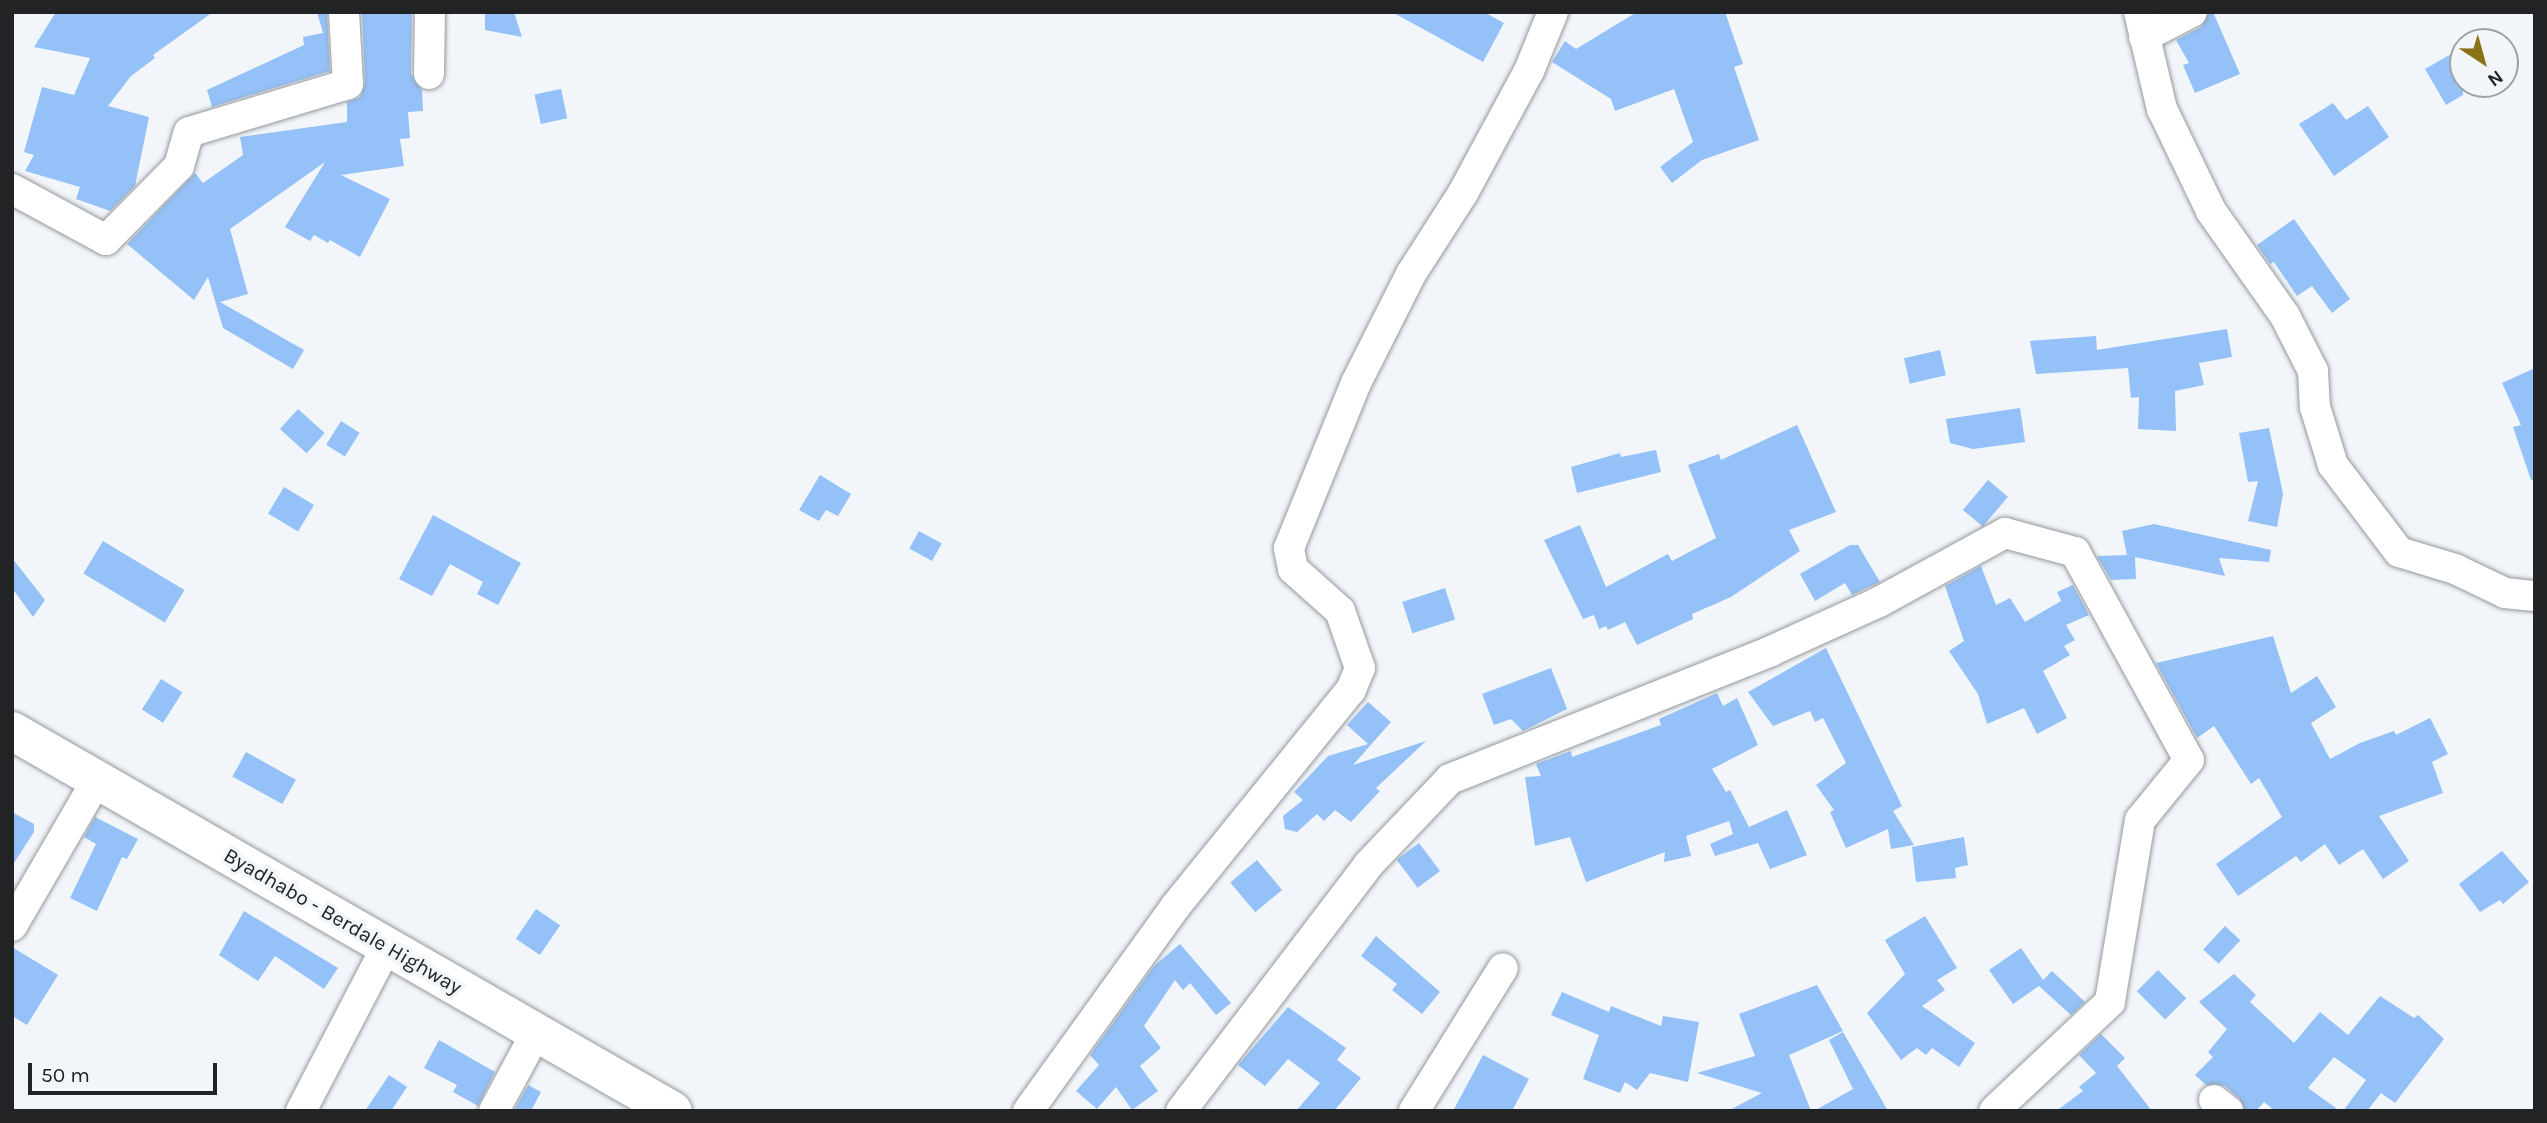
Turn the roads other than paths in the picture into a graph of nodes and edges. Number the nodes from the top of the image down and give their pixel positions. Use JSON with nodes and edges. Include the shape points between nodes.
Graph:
{"nodes":[{"id":1,"x":344,"y":12,"type":"edge"},
{"id":2,"x":429,"y":12,"type":"edge"},
{"id":3,"x":1553,"y":12,"type":"edge"},
{"id":4,"x":2192,"y":12,"type":"edge"},
{"id":5,"x":2142,"y":25,"type":"edge"},
{"id":6,"x":429,"y":74,"type":"dead end"},
{"id":7,"x":12,"y":189,"type":"edge"},
{"id":8,"x":2535,"y":596,"type":"edge"},
{"id":9,"x":12,"y":731,"type":"edge"},
{"id":10,"x":97,"y":780,"type":"junction"},
{"id":11,"x":12,"y":926,"type":"edge"},
{"id":12,"x":387,"y":946,"type":"junction"},
{"id":13,"x":1503,"y":968,"type":"dead end"},
{"id":14,"x":537,"y":1031,"type":"junction"},
{"id":15,"x":301,"y":1111,"type":"edge"},
{"id":16,"x":494,"y":1111,"type":"edge"},
{"id":17,"x":673,"y":1111,"type":"edge"},
{"id":18,"x":1028,"y":1111,"type":"edge"},
{"id":19,"x":1181,"y":1111,"type":"edge"},
{"id":20,"x":1415,"y":1111,"type":"edge"},
{"id":21,"x":1994,"y":1111,"type":"edge"}],
"edges":[{"from":1,"to":7,"type":"street","via":[[348,84],[190,132],[180,166],[106,240]]},
{"from":2,"to":6,"type":"street"},
{"from":3,"to":18,"type":"street","via":[[1529,71],[1463,193],[1411,274],[1356,383],[1289,548],[1293,569],[1340,611],[1360,668],[1351,690],[1175,907]]},
{"from":4,"to":5,"type":"street"},
{"from":5,"to":8,"type":"street","via":[[2162,109],[2211,211],[2285,316],[2313,371],[2315,407],[2333,465],[2399,552],[2455,569],[2505,593]]},
{"from":9,"to":10,"type":"main road","name":"Byadhabo - Berdale Highway"},
{"from":10,"to":11,"type":"street"},
{"from":10,"to":12,"type":"main road","name":"Byadhabo - Berdale Highway"},
{"from":12,"to":14,"type":"main road","name":"Byadhabo - Berdale Highway"},
{"from":12,"to":15,"type":"street"},
{"from":13,"to":20,"type":"street"},
{"from":14,"to":16,"type":"street"},
{"from":14,"to":17,"type":"main road","name":"Byadhabo - Berdale Highway"},
{"from":19,"to":21,"type":"street","via":[[1368,864],[1450,779],[1771,651],[1880,602],[2005,533],[2075,552],[2189,760],[2140,820],[2110,1002]]}]}
